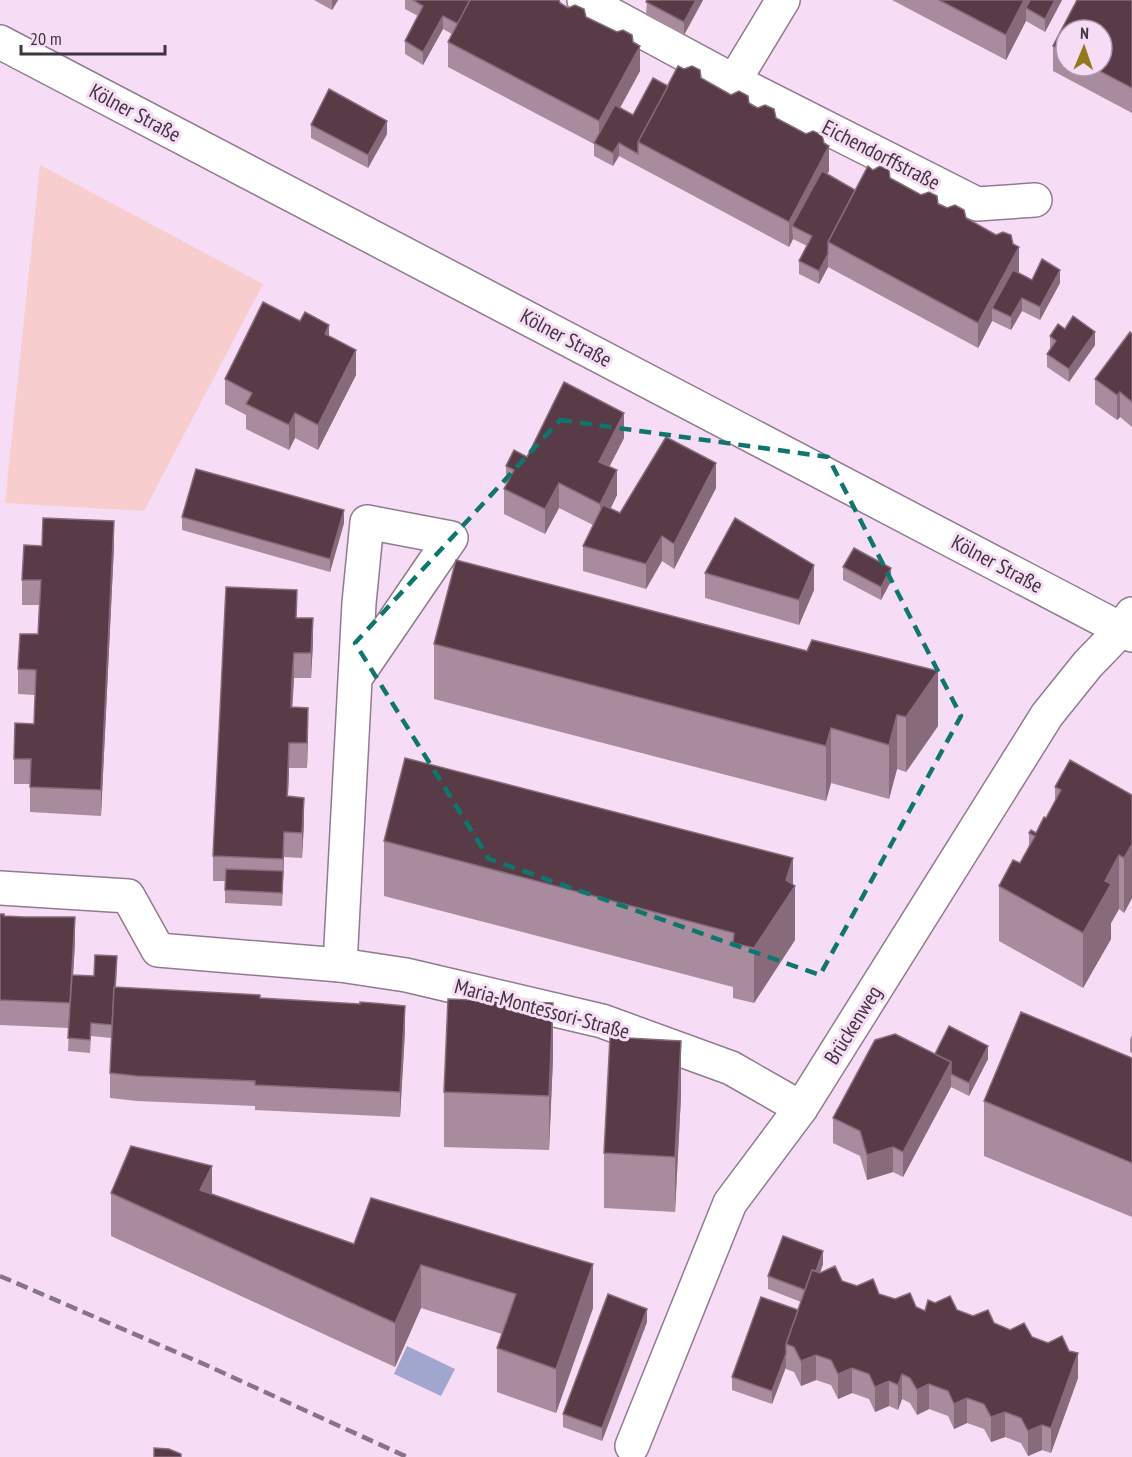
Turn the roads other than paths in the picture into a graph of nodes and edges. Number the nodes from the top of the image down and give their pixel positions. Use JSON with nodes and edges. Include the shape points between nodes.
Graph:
{"nodes":[{"id":1,"x":584,"y":0,"type":"edge"},
{"id":2,"x":783,"y":0,"type":"edge"},
{"id":3,"x":0,"y":42,"type":"edge"},
{"id":4,"x":734,"y":81,"type":"junction"},
{"id":5,"x":1035,"y":200,"type":"dead end"},
{"id":6,"x":1129,"y":626,"type":"edge"},
{"id":7,"x":356,"y":677,"type":"dead end"},
{"id":8,"x":0,"y":888,"type":"edge"},
{"id":9,"x":340,"y":965,"type":"junction"},
{"id":10,"x":801,"y":1108,"type":"junction"},
{"id":11,"x":632,"y":1446,"type":"dead end"}],
"edges":[{"from":1,"to":4,"type":"street","name":"Eichendorffstraße"},
{"from":2,"to":4,"type":"street"},
{"from":3,"to":6,"type":"street","name":"Kölner Straße"},
{"from":4,"to":5,"type":"street","name":"Eichendorffstraße","via":[[977,204]]},
{"from":6,"to":10,"type":"street","name":"Brückenweg","via":[[1088,664],[1047,715]]},
{"from":7,"to":9,"type":"street"},
{"from":8,"to":9,"type":"street","name":"Maria-Montessori-Straße","via":[[128,896],[158,950]]},
{"from":9,"to":10,"type":"street","name":"Maria-Montessori-Straße","via":[[406,975],[602,1021],[731,1068]]},
{"from":10,"to":11,"type":"street","name":"Brückenweg","via":[[730,1203]]}]}
